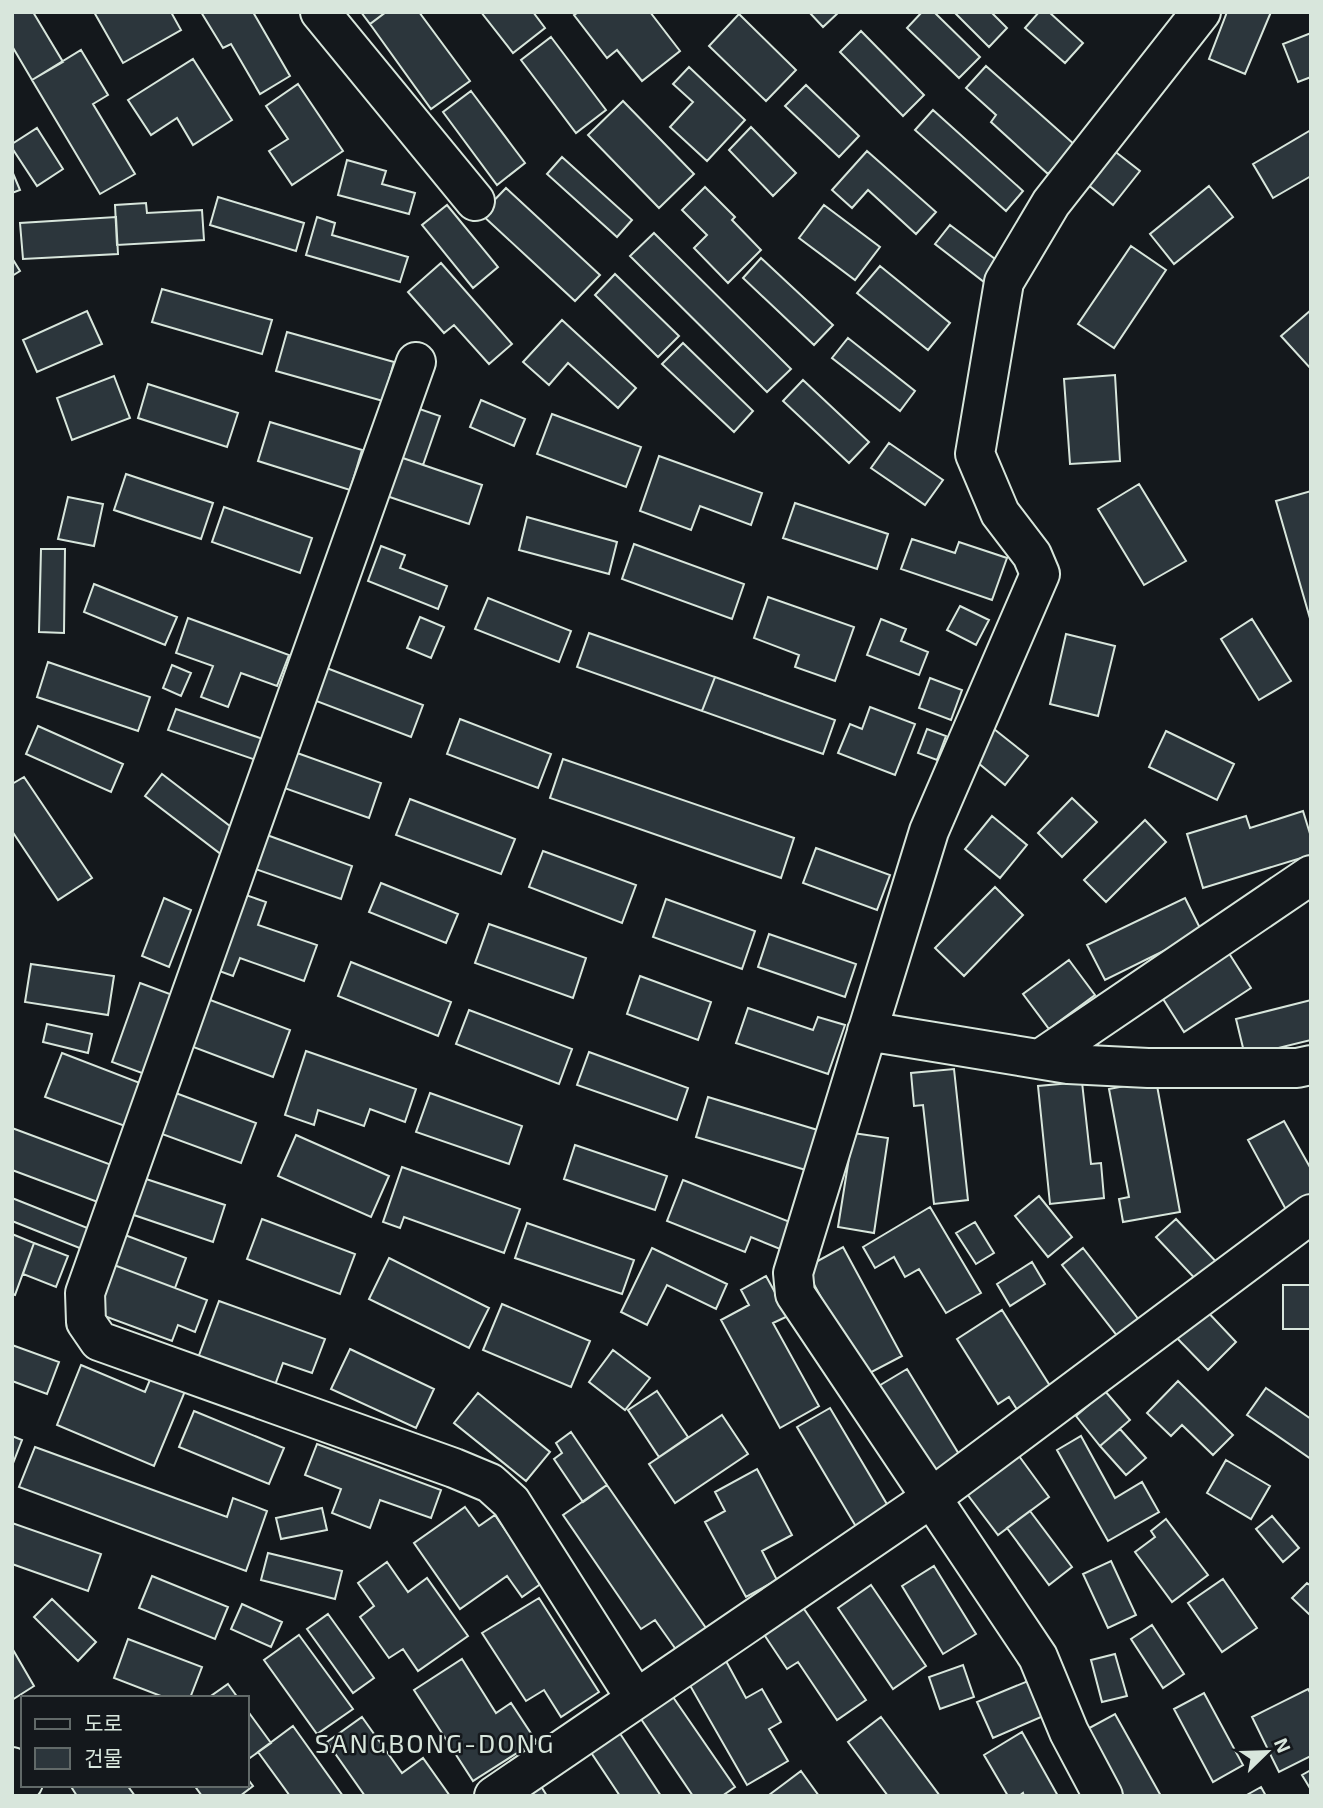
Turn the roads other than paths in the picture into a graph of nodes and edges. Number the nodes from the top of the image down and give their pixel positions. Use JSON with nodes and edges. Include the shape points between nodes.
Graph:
{"nodes":[{"id":1,"x":320,"y":12,"type":"edge"},
{"id":2,"x":1201,"y":12,"type":"edge"},
{"id":3,"x":475,"y":201,"type":"dead end"},
{"id":4,"x":416,"y":362,"type":"dead end"},
{"id":5,"x":1311,"y":875,"type":"edge"},
{"id":6,"x":867,"y":1031,"type":"junction"},
{"id":7,"x":1040,"y":1059,"type":"junction"},
{"id":8,"x":1311,"y":1065,"type":"edge"},
{"id":9,"x":1311,"y":1214,"type":"edge"},
{"id":10,"x":931,"y":1498,"type":"junction"},
{"id":11,"x":636,"y":1699,"type":"junction"},
{"id":12,"x":494,"y":1796,"type":"edge"},
{"id":13,"x":1103,"y":1796,"type":"edge"}],
"edges":[{"from":1,"to":3,"type":"street"},
{"from":2,"to":6,"type":"street","via":[[1051,203],[1004,282],[975,454],[1000,513],[1032,555],[1040,575],[929,831]]},
{"from":4,"to":11,"type":"street","via":[[85,1293],[86,1322],[99,1341],[489,1483],[511,1502]]},
{"from":5,"to":7,"type":"street"},
{"from":6,"to":7,"type":"street"},
{"from":6,"to":10,"type":"street","via":[[793,1273],[795,1294]]},
{"from":7,"to":8,"type":"street","via":[[1148,1068]]},
{"from":9,"to":10,"type":"street"},
{"from":10,"to":11,"type":"street"},
{"from":10,"to":13,"type":"street","via":[[1038,1657],[1069,1732]]},
{"from":11,"to":12,"type":"street"}]}
